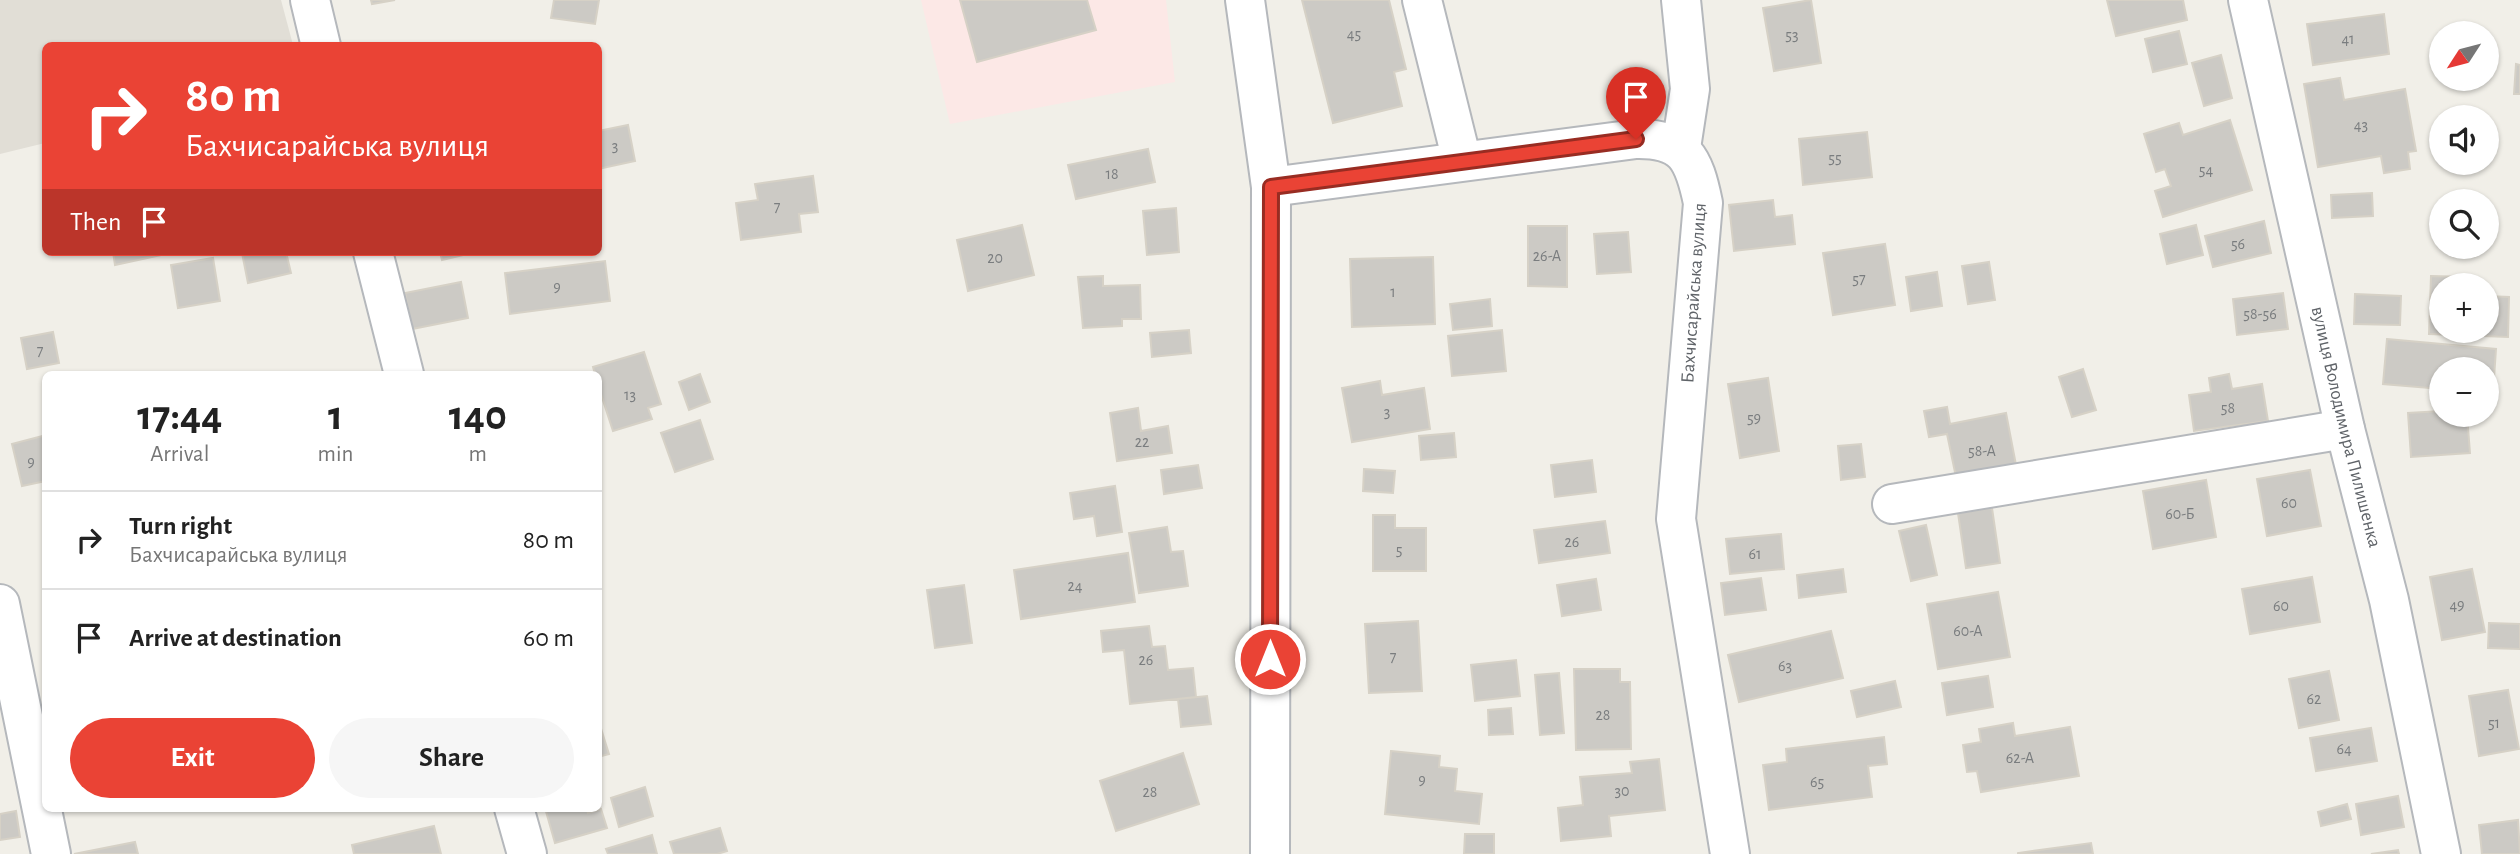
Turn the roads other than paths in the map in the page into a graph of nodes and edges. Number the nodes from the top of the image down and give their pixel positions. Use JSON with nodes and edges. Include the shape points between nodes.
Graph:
{"nodes":[{"id":1,"x":310,"y":0,"type":"edge"},
{"id":2,"x":1245,"y":0,"type":"edge"},
{"id":3,"x":1422,"y":0,"type":"edge"},
{"id":4,"x":1681,"y":0,"type":"edge"},
{"id":5,"x":2248,"y":0,"type":"edge"},
{"id":6,"x":320,"y":42,"type":"edge"},
{"id":7,"x":1681,"y":148,"type":"junction"},
{"id":8,"x":1462,"y":161,"type":"junction"},
{"id":9,"x":1271,"y":187,"type":"junction"},
{"id":10,"x":374,"y":256,"type":"edge"},
{"id":11,"x":403,"y":371,"type":"edge"},
{"id":12,"x":2345,"y":429,"type":"junction"},
{"id":13,"x":1892,"y":504,"type":"dead end"},
{"id":14,"x":0,"y":604,"type":"edge"},
{"id":15,"x":42,"y":810,"type":"edge"},
{"id":16,"x":42,"y":812,"type":"edge"},
{"id":17,"x":514,"y":812,"type":"edge"},
{"id":18,"x":51,"y":854,"type":"edge"},
{"id":19,"x":527,"y":854,"type":"edge"},
{"id":20,"x":1270,"y":854,"type":"edge"},
{"id":21,"x":1730,"y":854,"type":"edge"},
{"id":22,"x":2441,"y":854,"type":"edge"}],
"edges":[{"from":1,"to":6,"type":"street"},
{"from":2,"to":9,"type":"street"},
{"from":3,"to":8,"type":"street"},
{"from":4,"to":7,"type":"street","via":[[1690,89]]},
{"from":5,"to":12,"type":"street","name":"вулиця Володимира Пилишенка"},
{"from":7,"to":8,"type":"street","via":[[1658,138],[1636,139]]},
{"from":7,"to":21,"type":"street","name":"Бахчисарайська вулиця","via":[[1697,174],[1703,204],[1676,519]]},
{"from":8,"to":9,"type":"street"},
{"from":9,"to":20,"type":"street"},
{"from":10,"to":11,"type":"street"},
{"from":12,"to":13,"type":"street"},
{"from":12,"to":22,"type":"street","name":"вулиця Володимира Пилишенка","via":[[2389,600]]},
{"from":14,"to":15,"type":"street"},
{"from":16,"to":18,"type":"street"},
{"from":17,"to":19,"type":"street"}]}
